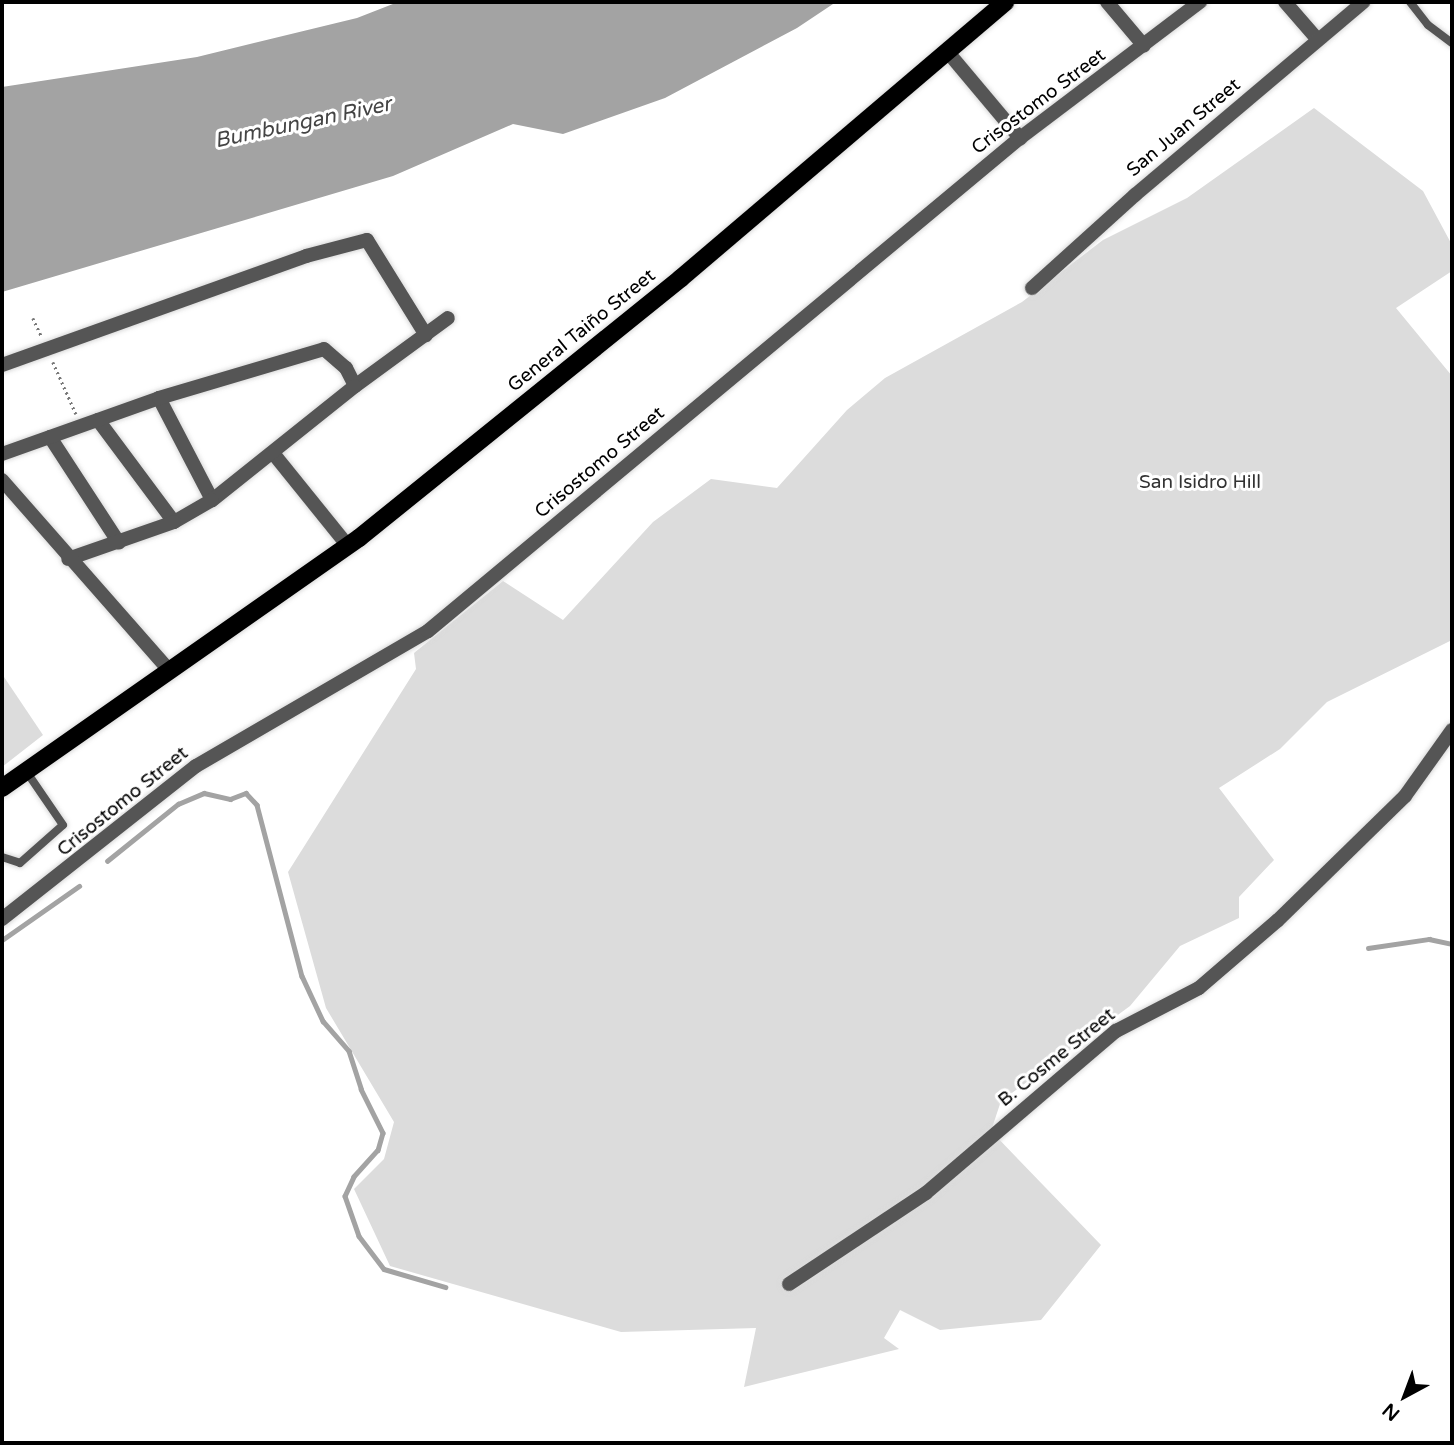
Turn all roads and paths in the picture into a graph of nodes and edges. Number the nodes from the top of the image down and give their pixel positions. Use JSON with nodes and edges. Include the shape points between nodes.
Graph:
{"nodes":[{"id":1,"x":1005,"y":2,"type":"edge"},
{"id":2,"x":1107,"y":2,"type":"edge"},
{"id":3,"x":1200,"y":2,"type":"edge"},
{"id":4,"x":1285,"y":2,"type":"edge"},
{"id":5,"x":1363,"y":2,"type":"edge"},
{"id":6,"x":1410,"y":2,"type":"edge"},
{"id":7,"x":1318,"y":40,"type":"junction"},
{"id":8,"x":1452,"y":43,"type":"edge"},
{"id":9,"x":1144,"y":46,"type":"junction"},
{"id":10,"x":947,"y":51,"type":"junction"},
{"id":11,"x":1020,"y":138,"type":"junction"},
{"id":12,"x":1032,"y":288,"type":"dead end"},
{"id":13,"x":33,"y":318,"type":"dead end"},
{"id":14,"x":448,"y":318,"type":"dead end"},
{"id":15,"x":426,"y":335,"type":"junction"},
{"id":16,"x":47,"y":348,"type":"junction"},
{"id":17,"x":2,"y":365,"type":"edge"},
{"id":18,"x":355,"y":386,"type":"junction"},
{"id":19,"x":159,"y":398,"type":"junction"},
{"id":20,"x":98,"y":420,"type":"junction"},
{"id":21,"x":81,"y":425,"type":"junction"},
{"id":22,"x":50,"y":437,"type":"junction"},
{"id":23,"x":273,"y":453,"type":"junction"},
{"id":24,"x":2,"y":454,"type":"edge"},
{"id":25,"x":2,"y":480,"type":"edge"},
{"id":26,"x":212,"y":500,"type":"junction"},
{"id":27,"x":174,"y":522,"type":"junction"},
{"id":28,"x":119,"y":543,"type":"junction"},
{"id":29,"x":348,"y":546,"type":"junction"},
{"id":30,"x":68,"y":559,"type":"junction"},
{"id":31,"x":170,"y":671,"type":"junction"},
{"id":32,"x":1452,"y":730,"type":"edge"},
{"id":33,"x":26,"y":771,"type":"junction"},
{"id":34,"x":2,"y":788,"type":"edge"},
{"id":35,"x":2,"y":858,"type":"edge"},
{"id":36,"x":2,"y":919,"type":"edge"},
{"id":37,"x":789,"y":1284,"type":"dead end"}],
"edges":[{"from":1,"to":10,"type":"main road","name":"General Taiño Street"},
{"from":2,"to":9,"type":"street"},
{"from":3,"to":9,"type":"street","name":"Crisostomo Street"},
{"from":4,"to":7,"type":"street"},
{"from":5,"to":7,"type":"street","name":"San Juan Street"},
{"from":6,"to":8,"type":"lane","via":[[1428,25]]},
{"from":7,"to":12,"type":"street","name":"San Juan Street"},
{"from":9,"to":11,"type":"street","name":"Crisostomo Street"},
{"from":10,"to":11,"type":"street"},
{"from":10,"to":29,"type":"main road","name":"General Taiño Street","via":[[681,278]]},
{"from":11,"to":36,"type":"street","name":"Crisostomo Street","via":[[428,631],[196,766]]},
{"from":13,"to":16,"type":"path"},
{"from":14,"to":15,"type":"street"},
{"from":15,"to":16,"type":"street","via":[[367,240],[306,256]]},
{"from":15,"to":18,"type":"street"},
{"from":16,"to":17,"type":"street"},
{"from":16,"to":21,"type":"path"},
{"from":18,"to":19,"type":"street","via":[[333,352],[324,349]]},
{"from":18,"to":23,"type":"street"},
{"from":19,"to":20,"type":"street"},
{"from":19,"to":26,"type":"street"},
{"from":20,"to":21,"type":"street"},
{"from":20,"to":27,"type":"street"},
{"from":21,"to":22,"type":"street"},
{"from":22,"to":24,"type":"street"},
{"from":22,"to":28,"type":"street"},
{"from":23,"to":26,"type":"street"},
{"from":23,"to":29,"type":"street"},
{"from":25,"to":30,"type":"street"},
{"from":26,"to":27,"type":"street"},
{"from":27,"to":28,"type":"street"},
{"from":28,"to":30,"type":"street"},
{"from":29,"to":31,"type":"main road","name":"General Taiño Street"},
{"from":30,"to":31,"type":"street"},
{"from":31,"to":33,"type":"main road","name":"General Taiño Street"},
{"from":32,"to":37,"type":"street","name":"B. Cosme Street","via":[[1405,796],[1278,920],[1199,988],[1116,1031],[926,1193]]},
{"from":33,"to":34,"type":"main road","name":"General Taiño Street"},
{"from":33,"to":35,"type":"lane","via":[[63,825],[20,863]]}]}
